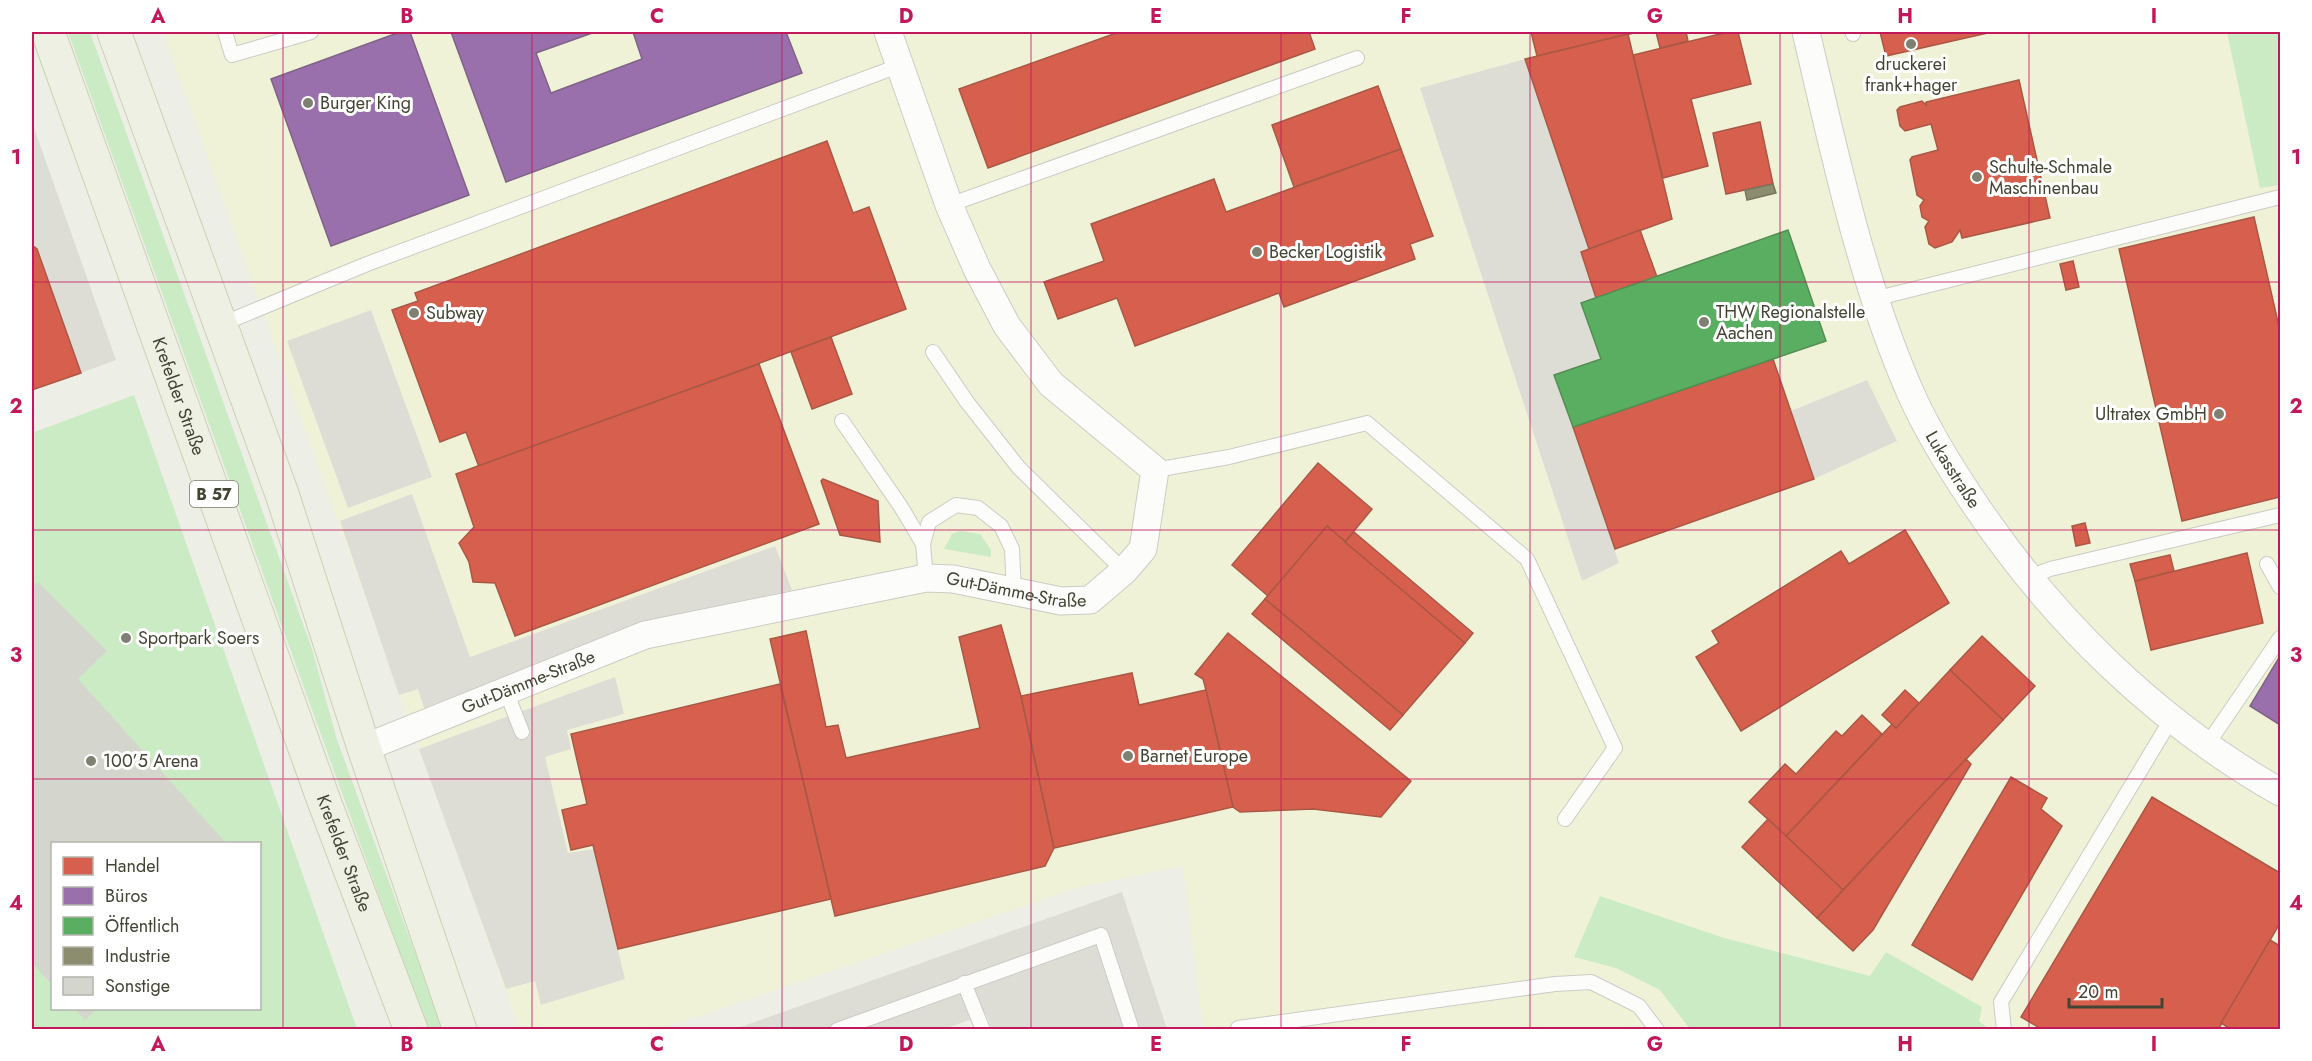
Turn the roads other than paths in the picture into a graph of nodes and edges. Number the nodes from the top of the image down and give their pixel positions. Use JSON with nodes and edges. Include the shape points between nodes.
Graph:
{"nodes":[{"id":1,"x":48,"y":32,"type":"edge"},
{"id":2,"x":114,"y":32,"type":"edge"},
{"id":3,"x":225,"y":32,"type":"edge"},
{"id":4,"x":311,"y":32,"type":"edge"},
{"id":5,"x":888,"y":32,"type":"edge"},
{"id":6,"x":1806,"y":32,"type":"edge"},
{"id":7,"x":1357,"y":58,"type":"dead end"},
{"id":8,"x":901,"y":64,"type":"junction"},
{"id":9,"x":2280,"y":197,"type":"edge"},
{"id":10,"x":949,"y":205,"type":"junction"},
{"id":11,"x":1874,"y":299,"type":"junction"},
{"id":12,"x":222,"y":324,"type":"junction"},
{"id":13,"x":933,"y":352,"type":"dead end"},
{"id":14,"x":842,"y":421,"type":"dead end"},
{"id":15,"x":1155,"y":470,"type":"junction"},
{"id":16,"x":2280,"y":515,"type":"edge"},
{"id":17,"x":923,"y":544,"type":"junction"},
{"id":18,"x":2267,"y":564,"type":"dead end"},
{"id":19,"x":1124,"y":571,"type":"junction"},
{"id":20,"x":926,"y":578,"type":"junction"},
{"id":21,"x":2028,"y":578,"type":"junction"},
{"id":22,"x":2280,"y":587,"type":"edge"},
{"id":23,"x":1014,"y":592,"type":"junction"},
{"id":24,"x":2280,"y":638,"type":"edge"},
{"id":25,"x":506,"y":690,"type":"junction"},
{"id":26,"x":2172,"y":718,"type":"junction"},
{"id":27,"x":522,"y":732,"type":"dead end"},
{"id":28,"x":2207,"y":745,"type":"junction"},
{"id":29,"x":364,"y":748,"type":"junction"},
{"id":30,"x":2280,"y":792,"type":"edge"},
{"id":31,"x":1565,"y":819,"type":"dead end"},
{"id":32,"x":964,"y":983,"type":"junction"},
{"id":33,"x":1238,"y":1028,"type":"dead end"},
{"id":34,"x":411,"y":1029,"type":"edge"},
{"id":35,"x":460,"y":1029,"type":"edge"},
{"id":36,"x":837,"y":1029,"type":"edge"},
{"id":37,"x":983,"y":1029,"type":"edge"},
{"id":38,"x":1132,"y":1029,"type":"edge"},
{"id":39,"x":1657,"y":1029,"type":"edge"},
{"id":40,"x":2004,"y":1029,"type":"edge"}],
"edges":[{"from":1,"to":34,"type":"main road","name":"Krefelder Straße","number":"B 57","via":[[324,801]]},
{"from":2,"to":12,"type":"main road"},
{"from":3,"to":4,"type":"lane","via":[[232,55]]},
{"from":5,"to":8,"type":"street"},
{"from":6,"to":11,"type":"street","name":"Lukasstraße"},
{"from":7,"to":10,"type":"lane"},
{"from":8,"to":10,"type":"street"},
{"from":8,"to":12,"type":"lane","via":[[367,264]]},
{"from":9,"to":11,"type":"lane"},
{"from":10,"to":15,"type":"street","via":[[1007,326],[1051,384]]},
{"from":11,"to":21,"type":"street","name":"Lukasstraße","via":[[1911,396],[1952,471]]},
{"from":12,"to":29,"type":"main road"},
{"from":13,"to":19,"type":"lane","via":[[1019,468]]},
{"from":14,"to":17,"type":"lane"},
{"from":15,"to":19,"type":"street","name":"Gut-Dämme-Straße","via":[[1143,549]]},
{"from":15,"to":31,"type":"lane","via":[[1229,457],[1367,423],[1527,560],[1615,748]]},
{"from":16,"to":21,"type":"lane","via":[[2050,569]]},
{"from":17,"to":20,"type":"lane"},
{"from":17,"to":23,"type":"lane","via":[[929,522],[956,506],[978,508],[1001,526],[1012,549]]},
{"from":18,"to":22,"type":"lane"},
{"from":19,"to":23,"type":"street","name":"Gut-Dämme-Straße","via":[[1090,600],[1061,601]]},
{"from":20,"to":23,"type":"street","name":"Gut-Dämme-Straße","via":[[953,579]]},
{"from":20,"to":25,"type":"street","name":"Gut-Dämme-Straße","via":[[645,635]]},
{"from":21,"to":26,"type":"street","name":"Lukasstraße","via":[[2075,632]]},
{"from":24,"to":28,"type":"lane"},
{"from":25,"to":27,"type":"lane"},
{"from":25,"to":29,"type":"street","name":"Gut-Dämme-Straße"},
{"from":26,"to":28,"type":"street","name":"Lukasstraße"},
{"from":26,"to":40,"type":"lane","via":[[2001,1002]]},
{"from":28,"to":30,"type":"street","name":"Lukasstraße"},
{"from":29,"to":35,"type":"main road"},
{"from":32,"to":36,"type":"lane"},
{"from":32,"to":37,"type":"lane"},
{"from":32,"to":38,"type":"lane","via":[[1101,935]]},
{"from":33,"to":39,"type":"lane","via":[[1591,982],[1639,1006]]}]}
